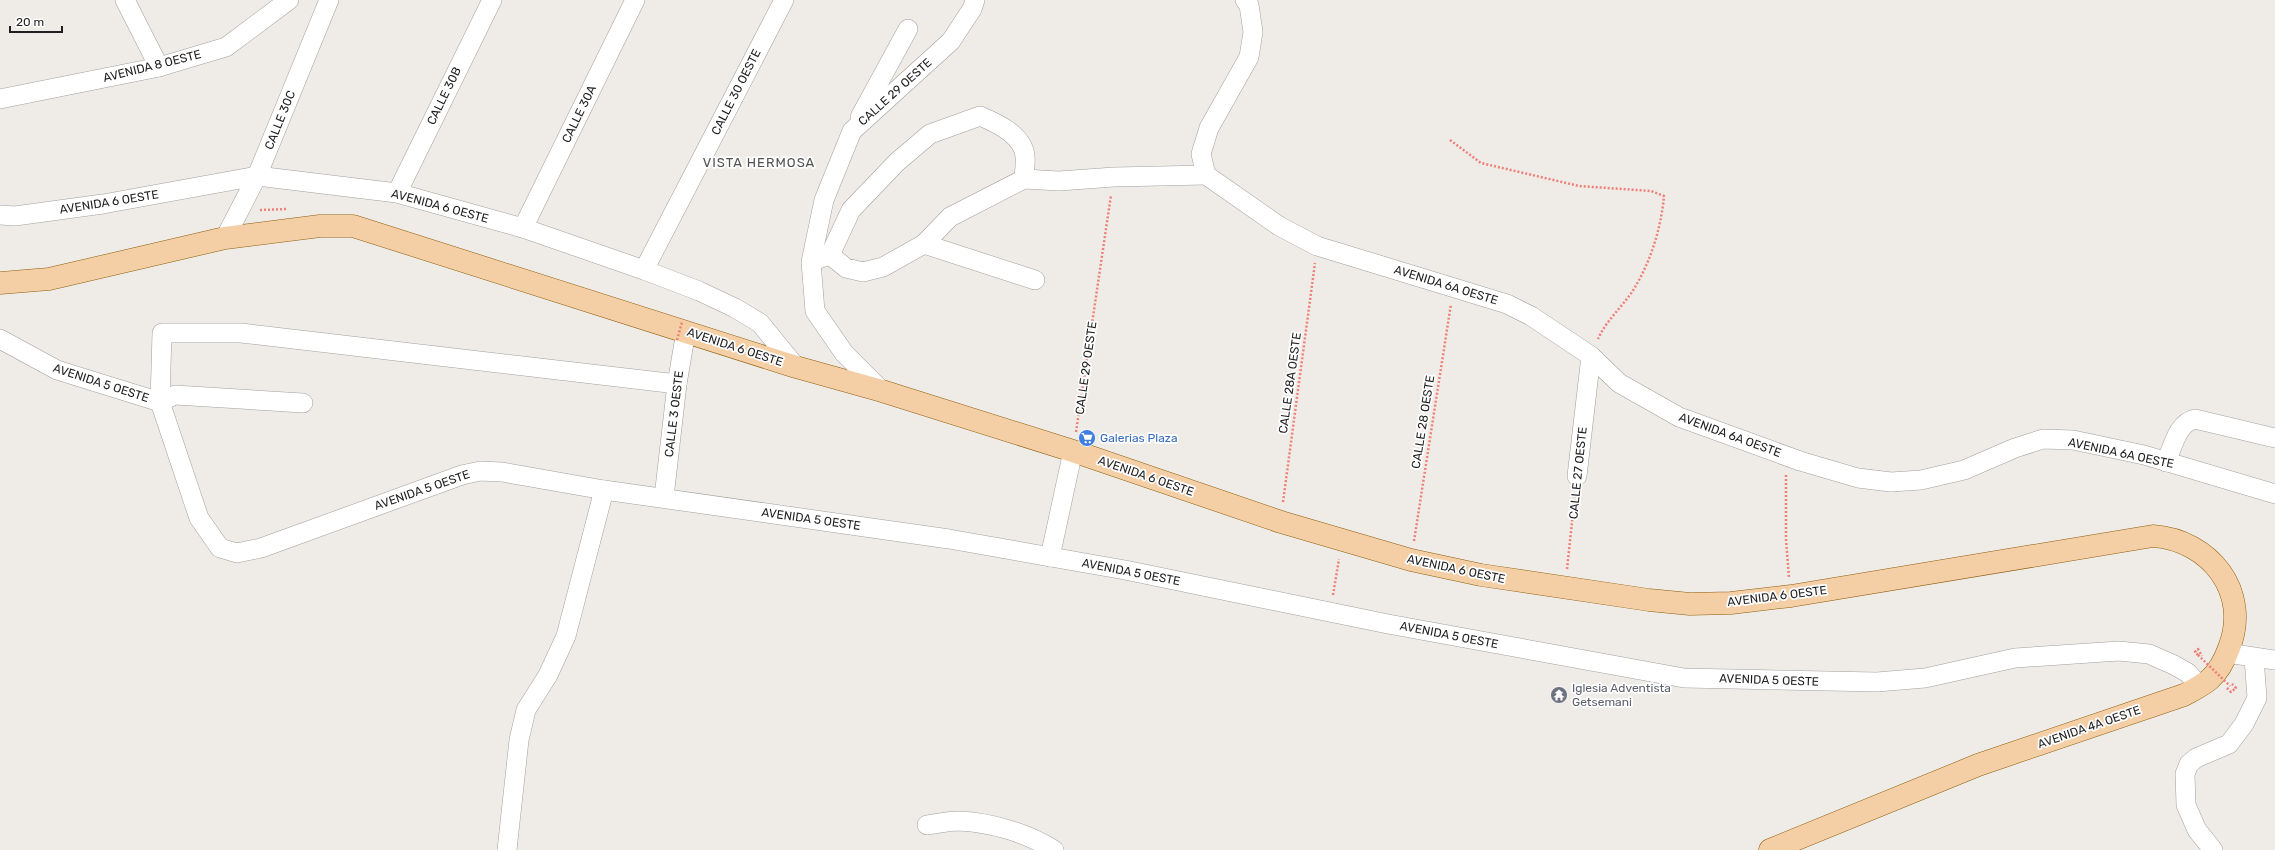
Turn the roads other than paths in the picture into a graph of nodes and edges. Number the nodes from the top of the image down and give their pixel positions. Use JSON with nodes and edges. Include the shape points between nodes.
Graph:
{"nodes":[{"id":1,"x":125,"y":0,"type":"edge"},
{"id":2,"x":289,"y":0,"type":"edge"},
{"id":3,"x":329,"y":0,"type":"edge"},
{"id":4,"x":492,"y":0,"type":"edge"},
{"id":5,"x":635,"y":0,"type":"edge"},
{"id":6,"x":784,"y":0,"type":"edge"},
{"id":7,"x":974,"y":0,"type":"edge"},
{"id":8,"x":1245,"y":0,"type":"edge"},
{"id":9,"x":908,"y":29,"type":"dead end"},
{"id":10,"x":158,"y":67,"type":"junction"},
{"id":11,"x":0,"y":99,"type":"edge"},
{"id":12,"x":852,"y":131,"type":"junction"},
{"id":13,"x":1206,"y":175,"type":"junction"},
{"id":14,"x":257,"y":176,"type":"junction"},
{"id":15,"x":1024,"y":179,"type":"junction"},
{"id":16,"x":397,"y":193,"type":"junction"},
{"id":17,"x":0,"y":215,"type":"edge"},
{"id":18,"x":523,"y":228,"type":"junction"},
{"id":19,"x":225,"y":238,"type":"junction"},
{"id":20,"x":924,"y":244,"type":"junction"},
{"id":21,"x":830,"y":255,"type":"junction"},
{"id":22,"x":811,"y":262,"type":"junction"},
{"id":23,"x":644,"y":270,"type":"junction"},
{"id":24,"x":1035,"y":280,"type":"dead end"},
{"id":25,"x":0,"y":284,"type":"edge"},
{"id":26,"x":681,"y":331,"type":"junction"},
{"id":27,"x":0,"y":339,"type":"edge"},
{"id":28,"x":1590,"y":356,"type":"junction"},
{"id":29,"x":796,"y":367,"type":"junction"},
{"id":30,"x":677,"y":384,"type":"junction"},
{"id":31,"x":882,"y":391,"type":"junction"},
{"id":32,"x":160,"y":402,"type":"junction"},
{"id":33,"x":303,"y":403,"type":"dead end"},
{"id":34,"x":2275,"y":438,"type":"edge"},
{"id":35,"x":1073,"y":451,"type":"junction"},
{"id":36,"x":2166,"y":462,"type":"junction"},
{"id":37,"x":1577,"y":476,"type":"road end"},
{"id":38,"x":604,"y":490,"type":"junction"},
{"id":39,"x":2275,"y":494,"type":"edge"},
{"id":40,"x":664,"y":498,"type":"junction"},
{"id":41,"x":2139,"y":537,"type":"joint"},
{"id":42,"x":1050,"y":557,"type":"junction"},
{"id":43,"x":2227,"y":653,"type":"junction"},
{"id":44,"x":2254,"y":658,"type":"junction"},
{"id":45,"x":2275,"y":660,"type":"edge"},
{"id":46,"x":2200,"y":687,"type":"junction"},
{"id":47,"x":927,"y":825,"type":"dead end"},
{"id":48,"x":507,"y":850,"type":"edge"},
{"id":49,"x":1054,"y":850,"type":"edge"},
{"id":50,"x":1770,"y":850,"type":"edge"},
{"id":51,"x":2213,"y":850,"type":"edge"}],
"edges":[{"from":1,"to":10,"type":"street"},
{"from":2,"to":10,"type":"street","name":"AVENIDA 8 OESTE","via":[[226,47]]},
{"from":3,"to":14,"type":"street","name":"CALLE 30C"},
{"from":4,"to":16,"type":"street","name":"CALLE 30B"},
{"from":5,"to":18,"type":"street","name":"CALLE 30A"},
{"from":6,"to":23,"type":"street","name":"CALLE 30 OESTE"},
{"from":7,"to":12,"type":"street","name":"CALLE 29 OESTE","via":[[972,9],[951,41]]},
{"from":8,"to":13,"type":"street","via":[[1249,5],[1253,32],[1249,57],[1209,128],[1201,154]]},
{"from":9,"to":12,"type":"street"},
{"from":10,"to":11,"type":"street","name":"AVENIDA 8 OESTE"},
{"from":12,"to":22,"type":"street","name":"CALLE 29 OESTE","via":[[824,200]]},
{"from":13,"to":15,"type":"street","via":[[1059,181]]},
{"from":13,"to":28,"type":"street","name":"AVENIDA 6A OESTE","via":[[1279,226],[1317,246],[1507,304],[1531,316]]},
{"from":14,"to":16,"type":"street","name":"AVENIDA 6 OESTE"},
{"from":14,"to":17,"type":"street","name":"AVENIDA 6 OESTE","via":[[103,204],[15,216]]},
{"from":14,"to":19,"type":"street","name":"CALLE 30C"},
{"from":15,"to":20,"type":"street","via":[[950,217]]},
{"from":15,"to":21,"type":"street","via":[[1025,155],[1018,139],[996,123],[980,116],[964,120],[930,134],[897,162],[852,210]]},
{"from":16,"to":18,"type":"street","name":"AVENIDA 6 OESTE"},
{"from":18,"to":23,"type":"street","name":"AVENIDA 6 OESTE"},
{"from":19,"to":25,"type":"main road","name":"AVENIDA 6 OESTE","via":[[49,280]]},
{"from":19,"to":26,"type":"main road","name":"AVENIDA 6 OESTE","via":[[320,226],[353,226]]},
{"from":20,"to":21,"type":"street","via":[[883,267],[863,272],[846,268]]},
{"from":20,"to":24,"type":"street"},
{"from":21,"to":22,"type":"street"},
{"from":22,"to":31,"type":"street","name":"CALLE 29 OESTE","via":[[815,311],[844,353]]},
{"from":23,"to":29,"type":"street","name":"AVENIDA 6 OESTE","via":[[735,308],[760,323]]},
{"from":26,"to":29,"type":"main road","name":"AVENIDA 6 OESTE"},
{"from":26,"to":30,"type":"street","name":"CALLE 3 OESTE"},
{"from":27,"to":32,"type":"street","name":"AVENIDA 5 OESTE","via":[[57,370]]},
{"from":28,"to":36,"type":"street","name":"AVENIDA 6A OESTE","via":[[1619,383],[1679,417],[1858,478],[1891,482],[1921,480],[1964,470],[2043,439],[2073,440]]},
{"from":28,"to":37,"type":"street","name":"CALLE 27 OESTE"},
{"from":29,"to":31,"type":"main road","name":"AVENIDA 6 OESTE"},
{"from":30,"to":32,"type":"street","name":"AVENIDA 5 OESTE","via":[[241,333],[162,333]]},
{"from":30,"to":40,"type":"street","name":"CALLE 3 OESTE"},
{"from":31,"to":35,"type":"main road","name":"AVENIDA 6 OESTE"},
{"from":32,"to":33,"type":"street","name":"AVENIDA 5 OESTE","via":[[175,395]]},
{"from":32,"to":38,"type":"street","name":"AVENIDA 5 OESTE","via":[[199,518],[220,548],[237,553],[261,548],[462,475],[480,471],[502,472]]},
{"from":34,"to":36,"type":"street","via":[[2195,419],[2187,421],[2182,426]]},
{"from":35,"to":41,"type":"main road","name":"AVENIDA 6 OESTE","via":[[1280,522],[1411,560],[1565,589],[1690,604],[1731,603],[1791,596]]},
{"from":35,"to":42,"type":"street"},
{"from":36,"to":39,"type":"street","name":"AVENIDA 6A OESTE"},
{"from":38,"to":40,"type":"street","name":"AVENIDA 5 OESTE"},
{"from":38,"to":48,"type":"street","via":[[566,636],[548,675],[526,710],[519,740]]},
{"from":40,"to":42,"type":"street","name":"AVENIDA 5 OESTE","via":[[949,539]]},
{"from":41,"to":43,"type":"main road","name":"AVENIDA 4A OESTE","via":[[2162,537],[2185,543],[2198,549],[2218,568],[2231,593],[2235,610],[2232,640]]},
{"from":42,"to":46,"type":"street","name":"AVENIDA 5 OESTE","via":[[1684,678],[1877,682],[1925,678],[2015,658],[2119,651],[2149,654],[2174,665],[2188,673]]},
{"from":43,"to":44,"type":"street"},
{"from":43,"to":46,"type":"main road","name":"AVENIDA 4A OESTE","via":[[2211,679]]},
{"from":44,"to":45,"type":"street"},
{"from":44,"to":51,"type":"street","via":[[2257,698],[2244,724],[2229,744],[2196,758],[2189,764],[2185,774],[2186,805],[2197,830]]},
{"from":46,"to":50,"type":"main road","name":"AVENIDA 4A OESTE","via":[[1978,765]]},
{"from":47,"to":49,"type":"street","via":[[957,821],[996,827],[1043,843]]}]}
